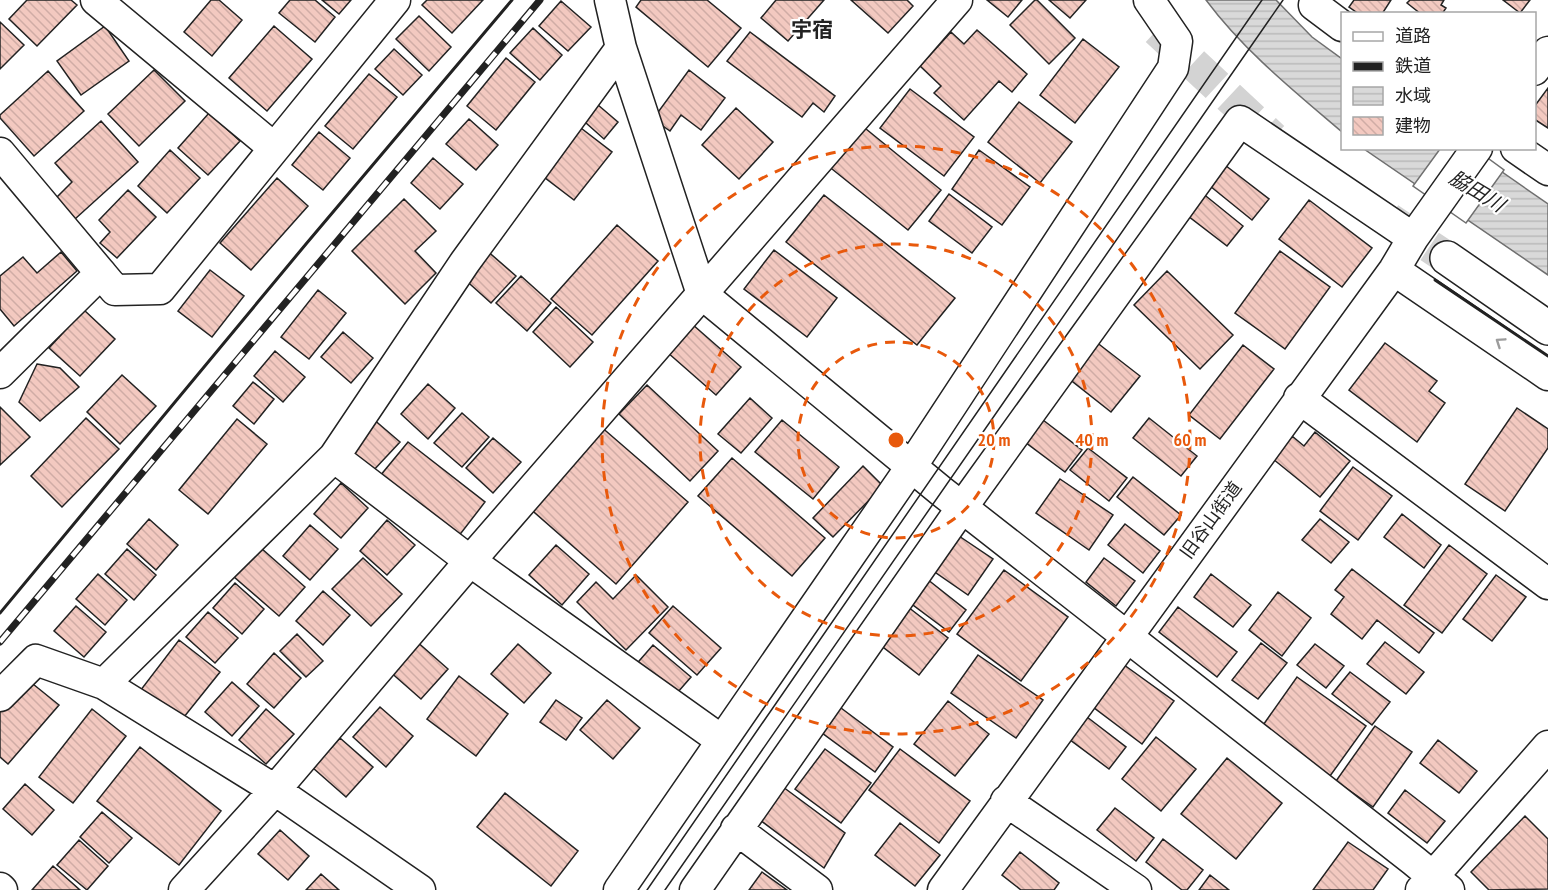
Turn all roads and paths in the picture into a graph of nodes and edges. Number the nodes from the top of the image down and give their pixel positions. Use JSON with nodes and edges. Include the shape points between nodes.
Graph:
{"nodes":[{"id":1,"x":96,"y":0,"type":"edge"},
{"id":2,"x":395,"y":0,"type":"edge"},
{"id":3,"x":610,"y":0,"type":"edge"},
{"id":4,"x":957,"y":0,"type":"edge"},
{"id":5,"x":1149,"y":0,"type":"edge"},
{"id":6,"x":1317,"y":0,"type":"edge"},
{"id":7,"x":1341,"y":25,"type":"edge"},
{"id":8,"x":621,"y":48,"type":"junction"},
{"id":9,"x":1548,"y":52,"type":"edge"},
{"id":10,"x":1536,"y":67,"type":"edge"},
{"id":11,"x":274,"y":148,"type":"junction"},
{"id":12,"x":1476,"y":150,"type":"edge"},
{"id":13,"x":1519,"y":150,"type":"edge"},
{"id":14,"x":0,"y":153,"type":"edge"},
{"id":15,"x":1548,"y":170,"type":"edge"},
{"id":16,"x":1413,"y":238,"type":"junction"},
{"id":17,"x":1447,"y":258,"type":"tunnel mouth"},
{"id":18,"x":1394,"y":270,"type":"junction"},
{"id":19,"x":101,"y":273,"type":"junction"},
{"id":20,"x":702,"y":294,"type":"junction"},
{"id":21,"x":1548,"y":328,"type":"edge"},
{"id":22,"x":0,"y":373,"type":"edge"},
{"id":23,"x":1548,"y":375,"type":"edge"},
{"id":24,"x":1299,"y":398,"type":"junction"},
{"id":25,"x":334,"y":457,"type":"junction"},
{"id":26,"x":911,"y":466,"type":"junction"},
{"id":27,"x":963,"y":506,"type":"junction"},
{"id":28,"x":470,"y":561,"type":"junction"},
{"id":29,"x":1548,"y":584,"type":"edge"},
{"id":30,"x":1127,"y":637,"type":"junction"},
{"id":31,"x":104,"y":684,"type":"junction"},
{"id":32,"x":0,"y":696,"type":"edge"},
{"id":33,"x":721,"y":740,"type":"junction"},
{"id":34,"x":1548,"y":746,"type":"edge"},
{"id":35,"x":275,"y":790,"type":"junction"},
{"id":36,"x":1006,"y":801,"type":"junction"},
{"id":37,"x":736,"y":829,"type":"junction"},
{"id":38,"x":1434,"y":885,"type":"edge"},
{"id":39,"x":184,"y":890,"type":"edge"},
{"id":40,"x":420,"y":890,"type":"edge"},
{"id":41,"x":619,"y":890,"type":"edge"},
{"id":42,"x":695,"y":890,"type":"edge"},
{"id":43,"x":817,"y":890,"type":"edge"},
{"id":44,"x":943,"y":890,"type":"edge"},
{"id":45,"x":1136,"y":890,"type":"edge"}],
"edges":[{"from":1,"to":11,"type":"street"},
{"from":2,"to":11,"type":"street"},
{"from":3,"to":8,"type":"street"},
{"from":4,"to":20,"type":"street"},
{"from":5,"to":26,"type":"street","via":[[1177,41],[1173,68]]},
{"from":6,"to":7,"type":"street","via":[[1314,5]]},
{"from":8,"to":20,"type":"street"},
{"from":8,"to":25,"type":"street","via":[[465,262]]},
{"from":9,"to":10,"type":"street"},
{"from":11,"to":19,"type":"street","via":[[159,289],[115,290]]},
{"from":12,"to":16,"type":"street","name":"旧谷山街道"},
{"from":13,"to":15,"type":"street"},
{"from":14,"to":19,"type":"street"},
{"from":16,"to":18,"type":"street","name":"旧谷山街道"},
{"from":16,"to":27,"type":"street","via":[[1240,122]]},
{"from":17,"to":21,"type":"street"},
{"from":23,"to":18,"type":"street","one_way":true},
{"from":18,"to":24,"type":"street","name":"旧谷山街道"},
{"from":19,"to":22,"type":"street"},
{"from":20,"to":26,"type":"street"},
{"from":20,"to":28,"type":"street"},
{"from":24,"to":29,"type":"street"},
{"from":24,"to":30,"type":"street","name":"旧谷山街道"},
{"from":25,"to":28,"type":"street"},
{"from":25,"to":31,"type":"street"},
{"from":26,"to":27,"type":"street"},
{"from":26,"to":33,"type":"street"},
{"from":27,"to":30,"type":"street"},
{"from":27,"to":37,"type":"street"},
{"from":28,"to":33,"type":"street"},
{"from":28,"to":35,"type":"street"},
{"from":30,"to":36,"type":"street","name":"旧谷山街道"},
{"from":30,"to":38,"type":"street"},
{"from":31,"to":32,"type":"street","via":[[36,660]]},
{"from":31,"to":35,"type":"street"},
{"from":33,"to":41,"type":"street"},
{"from":34,"to":38,"type":"street"},
{"from":35,"to":39,"type":"street"},
{"from":35,"to":40,"type":"street"},
{"from":36,"to":44,"type":"street","name":"旧谷山街道"},
{"from":36,"to":45,"type":"street"},
{"from":37,"to":42,"type":"street"},
{"from":37,"to":43,"type":"street"}]}
